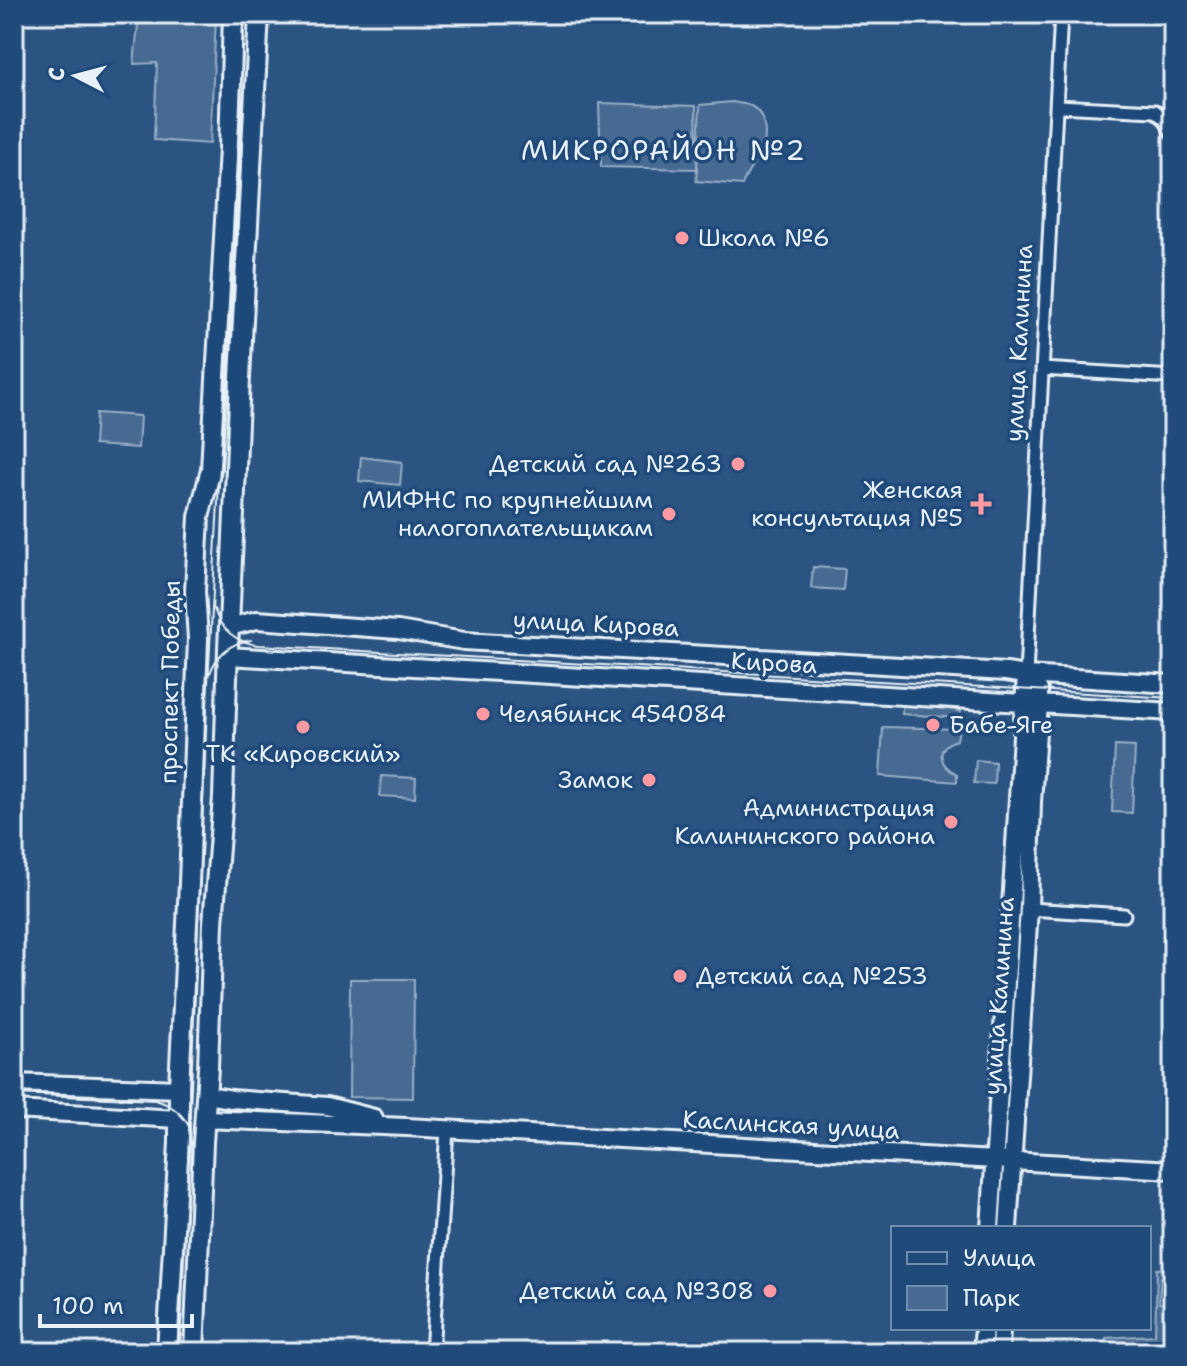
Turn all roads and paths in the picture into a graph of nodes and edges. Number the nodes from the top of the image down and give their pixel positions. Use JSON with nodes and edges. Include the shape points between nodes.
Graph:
{"nodes":[{"id":1,"x":233,"y":14,"type":"edge"},
{"id":2,"x":259,"y":14,"type":"edge"},
{"id":3,"x":1061,"y":14,"type":"edge"},
{"id":4,"x":1058,"y":106,"type":"junction"},
{"id":5,"x":1173,"y":135,"type":"edge"},
{"id":6,"x":1042,"y":369,"type":"junction"},
{"id":7,"x":1173,"y":377,"type":"edge"},
{"id":8,"x":229,"y":627,"type":"junction"},
{"id":9,"x":198,"y":639,"type":"junction"},
{"id":10,"x":228,"y":656,"type":"junction"},
{"id":11,"x":1026,"y":675,"type":"junction"},
{"id":12,"x":1173,"y":684,"type":"edge"},
{"id":13,"x":1032,"y":703,"type":"junction"},
{"id":14,"x":1173,"y":712,"type":"edge"},
{"id":15,"x":1029,"y":909,"type":"junction"},
{"id":16,"x":1124,"y":915,"type":"dead end"},
{"id":17,"x":14,"y":1083,"type":"edge"},
{"id":18,"x":179,"y":1089,"type":"junction"},
{"id":19,"x":207,"y":1095,"type":"junction"},
{"id":20,"x":14,"y":1110,"type":"edge"},
{"id":21,"x":178,"y":1119,"type":"junction"},
{"id":22,"x":205,"y":1119,"type":"junction"},
{"id":23,"x":407,"y":1127,"type":"junction"},
{"id":24,"x":447,"y":1130,"type":"junction"},
{"id":25,"x":994,"y":1161,"type":"junction"},
{"id":26,"x":1012,"y":1162,"type":"junction"},
{"id":27,"x":1173,"y":1170,"type":"edge"},
{"id":28,"x":990,"y":1226,"type":"edge"},
{"id":29,"x":1008,"y":1226,"type":"edge"},
{"id":30,"x":984,"y":1330,"type":"edge"},
{"id":31,"x":1001,"y":1330,"type":"edge"},
{"id":32,"x":167,"y":1352,"type":"edge"},
{"id":33,"x":194,"y":1352,"type":"edge"},
{"id":34,"x":432,"y":1352,"type":"edge"},
{"id":35,"x":982,"y":1352,"type":"edge"},
{"id":36,"x":1000,"y":1352,"type":"edge"}],
"edges":[{"from":1,"to":9,"type":"main road","name":"проспект Победы","via":[[211,469],[199,517]]},
{"from":2,"to":8,"type":"main road"},
{"from":3,"to":4,"type":"street","name":"улица Калинина"},
{"from":4,"to":5,"type":"street","via":[[1155,111]]},
{"from":4,"to":6,"type":"street","name":"улица Калинина"},
{"from":6,"to":7,"type":"street"},
{"from":6,"to":11,"type":"street","name":"улица Калинина"},
{"from":8,"to":9,"type":"main road","name":"улица Кирова"},
{"from":8,"to":10,"type":"main road"},
{"from":8,"to":11,"type":"main road","name":"улица Кирова","via":[[257,620],[309,623],[464,641]]},
{"from":9,"to":10,"type":"main road"},
{"from":9,"to":18,"type":"main road","name":"проспект Победы"},
{"from":10,"to":13,"type":"main road","name":"Кирова"},
{"from":10,"to":19,"type":"main road"},
{"from":11,"to":12,"type":"main road","name":"улица Кирова"},
{"from":11,"to":13,"type":"main road","name":"улица Калинина"},
{"from":13,"to":14,"type":"main road","name":"Кирова"},
{"from":13,"to":15,"type":"main road","name":"улица Калинина"},
{"from":13,"to":25,"type":"main road","name":"улица Калинина"},
{"from":15,"to":16,"type":"street"},
{"from":15,"to":26,"type":"main road","name":"улица Калинина"},
{"from":17,"to":18,"type":"main road","name":"Каслинская улица"},
{"from":18,"to":19,"type":"main road","name":"Каслинская улица"},
{"from":18,"to":21,"type":"main road","name":"проспект Победы"},
{"from":19,"to":22,"type":"main road"},
{"from":19,"to":23,"type":"main road","name":"Каслинская улица","via":[[327,1106]]},
{"from":20,"to":21,"type":"main road","name":"Каслинская улица"},
{"from":21,"to":22,"type":"main road","name":"Каслинская улица"},
{"from":21,"to":32,"type":"main road","name":"проспект Победы"},
{"from":22,"to":23,"type":"main road","name":"Каслинская улица"},
{"from":22,"to":33,"type":"main road"},
{"from":23,"to":24,"type":"main road","name":"Каслинская улица"},
{"from":24,"to":25,"type":"main road","name":"Каслинская улица"},
{"from":24,"to":34,"type":"street"},
{"from":25,"to":26,"type":"main road","name":"Каслинская улица"},
{"from":25,"to":28,"type":"main road","name":"улица Калинина"},
{"from":26,"to":27,"type":"main road","name":"Каслинская улица"},
{"from":26,"to":29,"type":"main road","name":"улица Калинина"},
{"from":30,"to":35,"type":"main road"},
{"from":31,"to":36,"type":"main road"}]}
